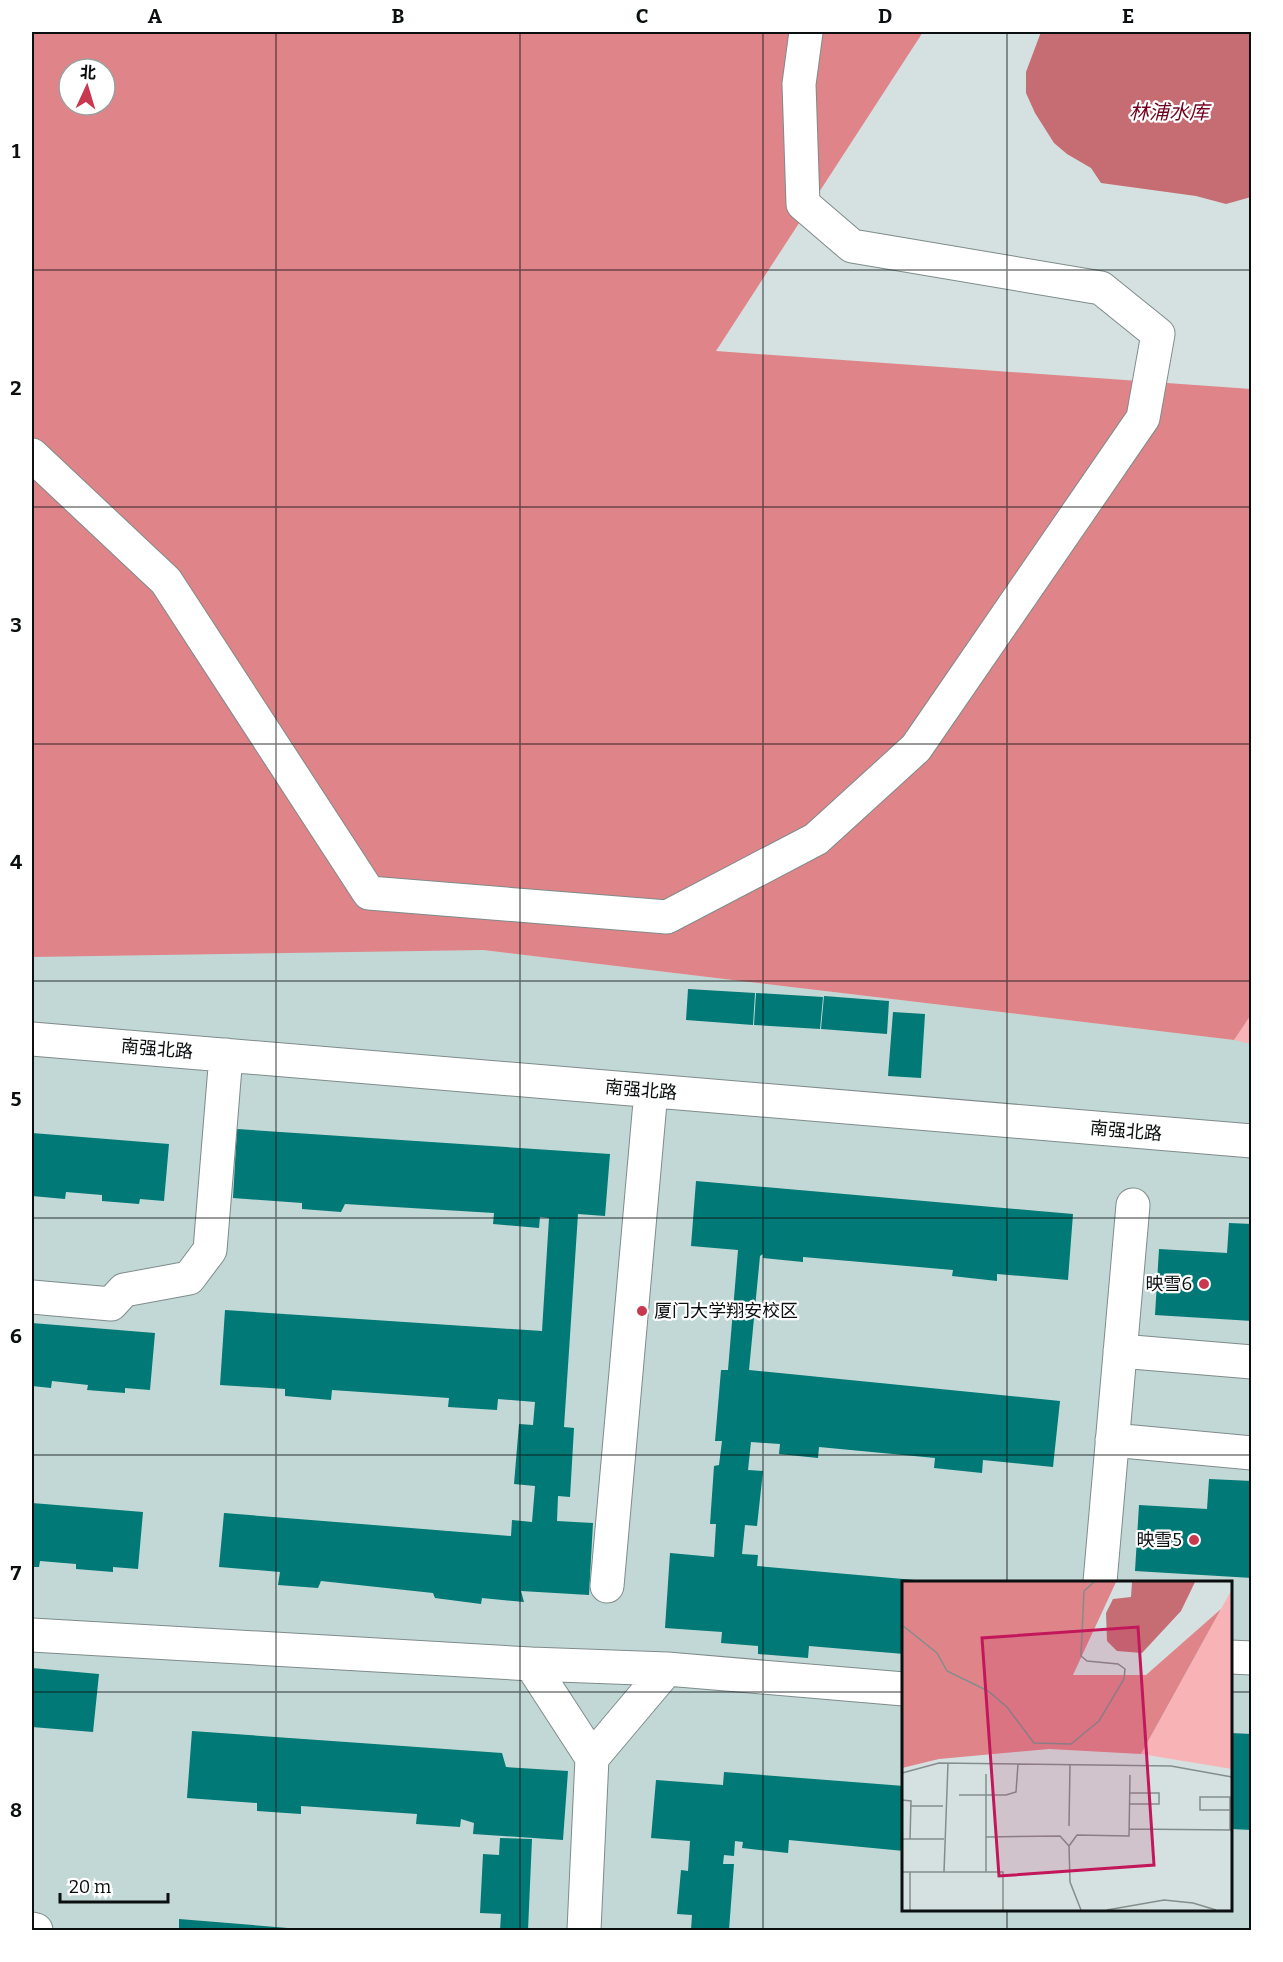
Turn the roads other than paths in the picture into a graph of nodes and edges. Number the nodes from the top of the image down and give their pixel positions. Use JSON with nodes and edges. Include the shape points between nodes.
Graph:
{"nodes":[{"id":1,"x":807,"y":32,"type":"edge"},
{"id":2,"x":32,"y":455,"type":"edge"},
{"id":3,"x":32,"y":1039,"type":"edge"},
{"id":4,"x":226,"y":1055,"type":"junction"},
{"id":5,"x":651,"y":1091,"type":"junction"},
{"id":6,"x":1251,"y":1141,"type":"edge"},
{"id":7,"x":1133,"y":1205,"type":"dead end"},
{"id":8,"x":32,"y":1297,"type":"edge"},
{"id":9,"x":1120,"y":1351,"type":"junction"},
{"id":10,"x":1251,"y":1362,"type":"edge"},
{"id":11,"x":1113,"y":1440,"type":"junction"},
{"id":12,"x":1251,"y":1453,"type":"edge"},
{"id":13,"x":1100,"y":1581,"type":"edge"},
{"id":14,"x":607,"y":1586,"type":"dead end"},
{"id":15,"x":32,"y":1635,"type":"edge"},
{"id":16,"x":1232,"y":1657,"type":"edge"},
{"id":17,"x":1251,"y":1658,"type":"edge"},
{"id":18,"x":531,"y":1664,"type":"junction"},
{"id":19,"x":667,"y":1669,"type":"junction"},
{"id":20,"x":902,"y":1689,"type":"edge"},
{"id":21,"x":592,"y":1758,"type":"junction"},
{"id":22,"x":584,"y":1930,"type":"edge"}],
"edges":[{"from":1,"to":2,"type":"street","via":[[799,84],[803,204],[852,246],[1101,288],[1158,334],[1143,418],[916,748],[816,839],[667,917],[369,893],[166,581]]},
{"from":3,"to":4,"type":"street","name":"南强北路"},
{"from":4,"to":5,"type":"street","name":"南强北路"},
{"from":4,"to":8,"type":"street","via":[[210,1250],[189,1278],[124,1290],[111,1304]]},
{"from":5,"to":6,"type":"street","name":"南强北路"},
{"from":5,"to":14,"type":"street"},
{"from":7,"to":9,"type":"street"},
{"from":9,"to":10,"type":"street"},
{"from":9,"to":11,"type":"street"},
{"from":11,"to":12,"type":"street"},
{"from":11,"to":13,"type":"street"},
{"from":15,"to":18,"type":"street"},
{"from":16,"to":17,"type":"street"},
{"from":18,"to":19,"type":"street"},
{"from":18,"to":21,"type":"street"},
{"from":19,"to":20,"type":"street"},
{"from":19,"to":21,"type":"street"},
{"from":21,"to":22,"type":"street"}]}
